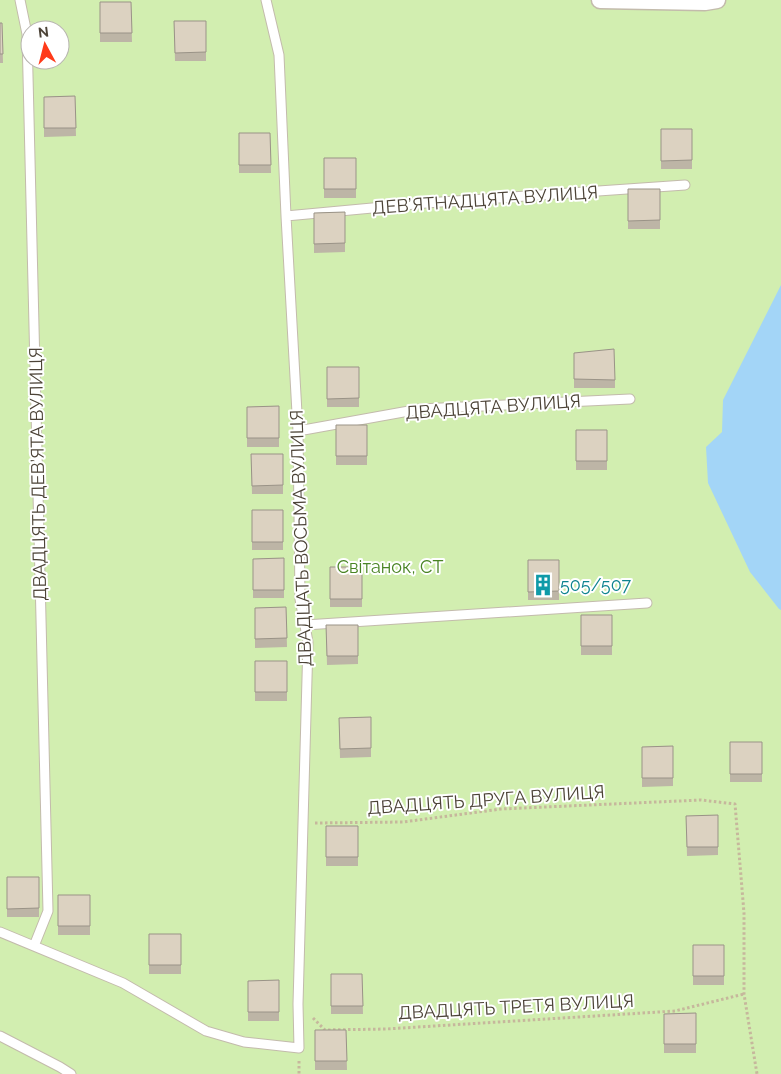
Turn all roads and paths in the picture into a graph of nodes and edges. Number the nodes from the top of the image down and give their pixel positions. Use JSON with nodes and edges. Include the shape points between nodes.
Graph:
{"nodes":[{"id":1,"x":20,"y":0,"type":"edge"},
{"id":2,"x":266,"y":0,"type":"edge"},
{"id":3,"x":600,"y":0,"type":"edge"},
{"id":4,"x":708,"y":1,"type":"edge"},
{"id":5,"x":685,"y":185,"type":"dead end"},
{"id":6,"x":286,"y":216,"type":"junction"},
{"id":7,"x":630,"y":399,"type":"dead end"},
{"id":8,"x":298,"y":431,"type":"junction"},
{"id":9,"x":647,"y":602,"type":"dead end"},
{"id":10,"x":305,"y":625,"type":"junction"},
{"id":11,"x":302,"y":823,"type":"junction"},
{"id":12,"x":0,"y":932,"type":"edge"},
{"id":13,"x":34,"y":946,"type":"junction"},
{"id":14,"x":744,"y":994,"type":"junction"},
{"id":15,"x":298,"y":1004,"type":"junction"},
{"id":16,"x":0,"y":1036,"type":"edge"},
{"id":17,"x":60,"y":1071,"type":"edge"},
{"id":18,"x":71,"y":1074,"type":"edge"},
{"id":19,"x":757,"y":1074,"type":"edge"}],
"edges":[{"from":1,"to":13,"type":"lane","name":"ДВАДЦЯТЬ ДЕВ’ЯТА ВУЛИЦЯ","via":[[27,34],[48,911]]},
{"from":2,"to":6,"type":"lane","name":"ДВАДЦАТЬ ВОСЬМА ВУЛИЦЯ","via":[[279,55]]},
{"from":3,"to":4,"type":"street"},
{"from":5,"to":6,"type":"lane","name":"ДЕВ’ЯТНАДЦЯТА ВУЛИЦЯ"},
{"from":6,"to":8,"type":"lane","name":"ДВАДЦАТЬ ВОСЬМА ВУЛИЦЯ"},
{"from":7,"to":8,"type":"lane","name":"ДВАДЦЯТА ВУЛИЦЯ","via":[[420,409]]},
{"from":8,"to":10,"type":"lane","name":"ДВАДЦАТЬ ВОСЬМА ВУЛИЦЯ","via":[[300,600]]},
{"from":9,"to":10,"type":"lane"},
{"from":10,"to":11,"type":"lane","name":"ДВАДЦАТЬ ВОСЬМА ВУЛИЦЯ","via":[[308,642]]},
{"from":11,"to":14,"type":"path","name":"ДВАДЦЯТЬ ДРУГА ВУЛИЦЯ","via":[[403,822],[501,809],[701,800],[735,804],[744,914]]},
{"from":11,"to":15,"type":"lane","name":"ДВАДЦАТЬ ВОСЬМА ВУЛИЦЯ"},
{"from":12,"to":13,"type":"lane"},
{"from":13,"to":15,"type":"lane","name":"ДВАДЦАТЬ ВОСЬМА ВУЛИЦЯ","via":[[123,983],[206,1031],[244,1042],[299,1048]]},
{"from":14,"to":15,"type":"path","name":"ДВАДЦЯТЬ ТРЕТЯ ВУЛИЦЯ","via":[[675,1011],[386,1029],[325,1030]]},
{"from":14,"to":19,"type":"path"},
{"from":16,"to":17,"type":"lane"},
{"from":17,"to":18,"type":"lane"}]}
